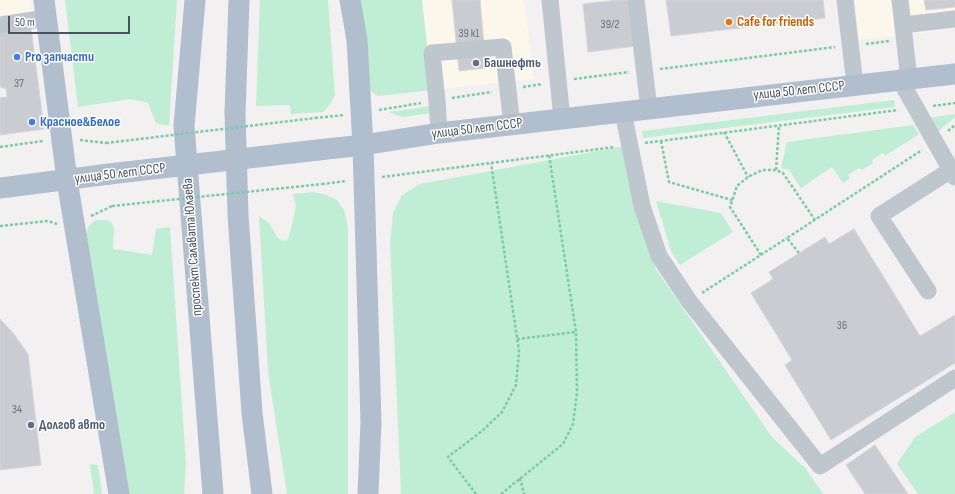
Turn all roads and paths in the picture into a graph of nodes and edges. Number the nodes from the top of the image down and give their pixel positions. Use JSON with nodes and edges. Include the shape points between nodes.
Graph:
{"nodes":[{"id":1,"x":195,"y":0,"type":"edge"},
{"id":2,"x":239,"y":0,"type":"edge"},
{"id":3,"x":350,"y":0,"type":"edge"},
{"id":4,"x":550,"y":0,"type":"edge"},
{"id":5,"x":636,"y":0,"type":"edge"},
{"id":6,"x":845,"y":0,"type":"edge"},
{"id":7,"x":900,"y":0,"type":"edge"},
{"id":8,"x":45,"y":9,"type":"edge"},
{"id":9,"x":955,"y":18,"type":"edge"},
{"id":10,"x":0,"y":25,"type":"edge"},
{"id":11,"x":904,"y":32,"type":"junction"},
{"id":12,"x":851,"y":46,"type":"junction"},
{"id":13,"x":644,"y":70,"type":"junction"},
{"id":14,"x":955,"y":74,"type":"edge"},
{"id":15,"x":578,"y":78,"type":"dead end"},
{"id":16,"x":905,"y":80,"type":"junction"},
{"id":17,"x":855,"y":85,"type":"junction"},
{"id":18,"x":649,"y":108,"type":"junction"},
{"id":19,"x":623,"y":112,"type":"junction"},
{"id":20,"x":315,"y":118,"type":"dead end"},
{"id":21,"x":562,"y":119,"type":"junction"},
{"id":22,"x":512,"y":125,"type":"junction"},
{"id":23,"x":779,"y":125,"type":"dead end"},
{"id":24,"x":724,"y":132,"type":"dead end"},
{"id":25,"x":439,"y":133,"type":"junction"},
{"id":26,"x":661,"y":141,"type":"dead end"},
{"id":27,"x":106,"y":143,"type":"dead end"},
{"id":28,"x":363,"y":145,"type":"junction"},
{"id":29,"x":920,"y":152,"type":"dead end"},
{"id":30,"x":549,"y":155,"type":"dead end"},
{"id":31,"x":491,"y":162,"type":"dead end"},
{"id":32,"x":776,"y":170,"type":"junction"},
{"id":33,"x":954,"y":173,"type":"edge"},
{"id":34,"x":748,"y":177,"type":"junction"},
{"id":35,"x":67,"y":180,"type":"junction"},
{"id":36,"x":322,"y":184,"type":"dead end"},
{"id":37,"x":0,"y":188,"type":"edge"},
{"id":38,"x":732,"y":200,"type":"junction"},
{"id":39,"x":90,"y":216,"type":"dead end"},
{"id":40,"x":815,"y":220,"type":"junction"},
{"id":41,"x":48,"y":221,"type":"dead end"},
{"id":42,"x":0,"y":226,"type":"edge"},
{"id":43,"x":787,"y":238,"type":"junction"},
{"id":44,"x":799,"y":254,"type":"dead end"},
{"id":45,"x":761,"y":255,"type":"junction"},
{"id":46,"x":928,"y":291,"type":"dead end"},
{"id":47,"x":689,"y":301,"type":"junction"},
{"id":48,"x":576,"y":332,"type":"junction"},
{"id":49,"x":517,"y":339,"type":"junction"},
{"id":50,"x":955,"y":378,"type":"edge"},
{"id":51,"x":520,"y":478,"type":"junction"},
{"id":52,"x":212,"y":484,"type":"edge"},
{"id":53,"x":119,"y":494,"type":"edge"},
{"id":54,"x":201,"y":494,"type":"edge"},
{"id":55,"x":262,"y":494,"type":"edge"},
{"id":56,"x":368,"y":494,"type":"edge"},
{"id":57,"x":476,"y":494,"type":"edge"},
{"id":58,"x":501,"y":494,"type":"edge"},
{"id":59,"x":524,"y":494,"type":"edge"}],
"edges":[{"from":1,"to":52,"type":"main road","name":"проспект Салавата Юлаева","via":[[184,126]]},
{"from":2,"to":55,"type":"main road","via":[[236,113],[238,214],[252,413]]},
{"from":3,"to":28,"type":"main road","via":[[357,40]]},
{"from":4,"to":21,"type":"lane"},
{"from":5,"to":13,"type":"lane"},
{"from":6,"to":12,"type":"lane"},
{"from":7,"to":11,"type":"lane"},
{"from":8,"to":10,"type":"lane"},
{"from":8,"to":35,"type":"main road"},
{"from":9,"to":11,"type":"lane"},
{"from":11,"to":12,"type":"path"},
{"from":11,"to":16,"type":"lane"},
{"from":12,"to":13,"type":"path"},
{"from":12,"to":17,"type":"lane"},
{"from":13,"to":15,"type":"path"},
{"from":13,"to":18,"type":"lane"},
{"from":14,"to":16,"type":"main road","name":"улица 50 лет СССР"},
{"from":16,"to":17,"type":"main road","name":"улица 50 лет СССР"},
{"from":16,"to":33,"type":"lane"},
{"from":17,"to":18,"type":"main road","name":"улица 50 лет СССР"},
{"from":18,"to":19,"type":"main road","name":"улица 50 лет СССР"},
{"from":19,"to":21,"type":"main road","name":"улица 50 лет СССР"},
{"from":19,"to":47,"type":"lane","via":[[642,206],[659,256]]},
{"from":20,"to":27,"type":"path","bridge":true},
{"from":21,"to":22,"type":"main road","name":"улица 50 лет СССР"},
{"from":22,"to":25,"type":"main road","name":"улица 50 лет СССР"},
{"from":22,"to":25,"type":"lane","via":[[503,47],[432,53]]},
{"from":23,"to":32,"type":"path"},
{"from":24,"to":34,"type":"path"},
{"from":25,"to":28,"type":"main road","name":"улица 50 лет СССР"},
{"from":26,"to":38,"type":"path","via":[[669,182]]},
{"from":28,"to":35,"type":"main road","name":"улица 50 лет СССР","bridge":true},
{"from":28,"to":56,"type":"main road","via":[[371,422]]},
{"from":29,"to":40,"type":"path"},
{"from":30,"to":48,"type":"path"},
{"from":31,"to":49,"type":"path"},
{"from":32,"to":34,"type":"path","via":[[762,170]]},
{"from":32,"to":40,"type":"path","via":[[783,173]]},
{"from":33,"to":46,"type":"lane","via":[[879,216]]},
{"from":34,"to":38,"type":"path","via":[[737,186]]},
{"from":35,"to":37,"type":"main road","name":"улица 50 лет СССР"},
{"from":35,"to":53,"type":"main road"},
{"from":36,"to":39,"type":"path","bridge":true,"via":[[112,206]]},
{"from":38,"to":45,"type":"path","via":[[730,207]]},
{"from":40,"to":43,"type":"path"},
{"from":41,"to":42,"type":"path"},
{"from":43,"to":44,"type":"path"},
{"from":43,"to":45,"type":"path"},
{"from":45,"to":47,"type":"path"},
{"from":47,"to":50,"type":"lane","via":[[820,466]]},
{"from":48,"to":49,"type":"path"},
{"from":48,"to":51,"type":"path","via":[[577,392],[573,424],[563,444]]},
{"from":49,"to":57,"type":"path","via":[[516,386],[502,412],[448,457]]},
{"from":51,"to":58,"type":"path"},
{"from":51,"to":59,"type":"path"},
{"from":52,"to":54,"type":"main road"}]}
